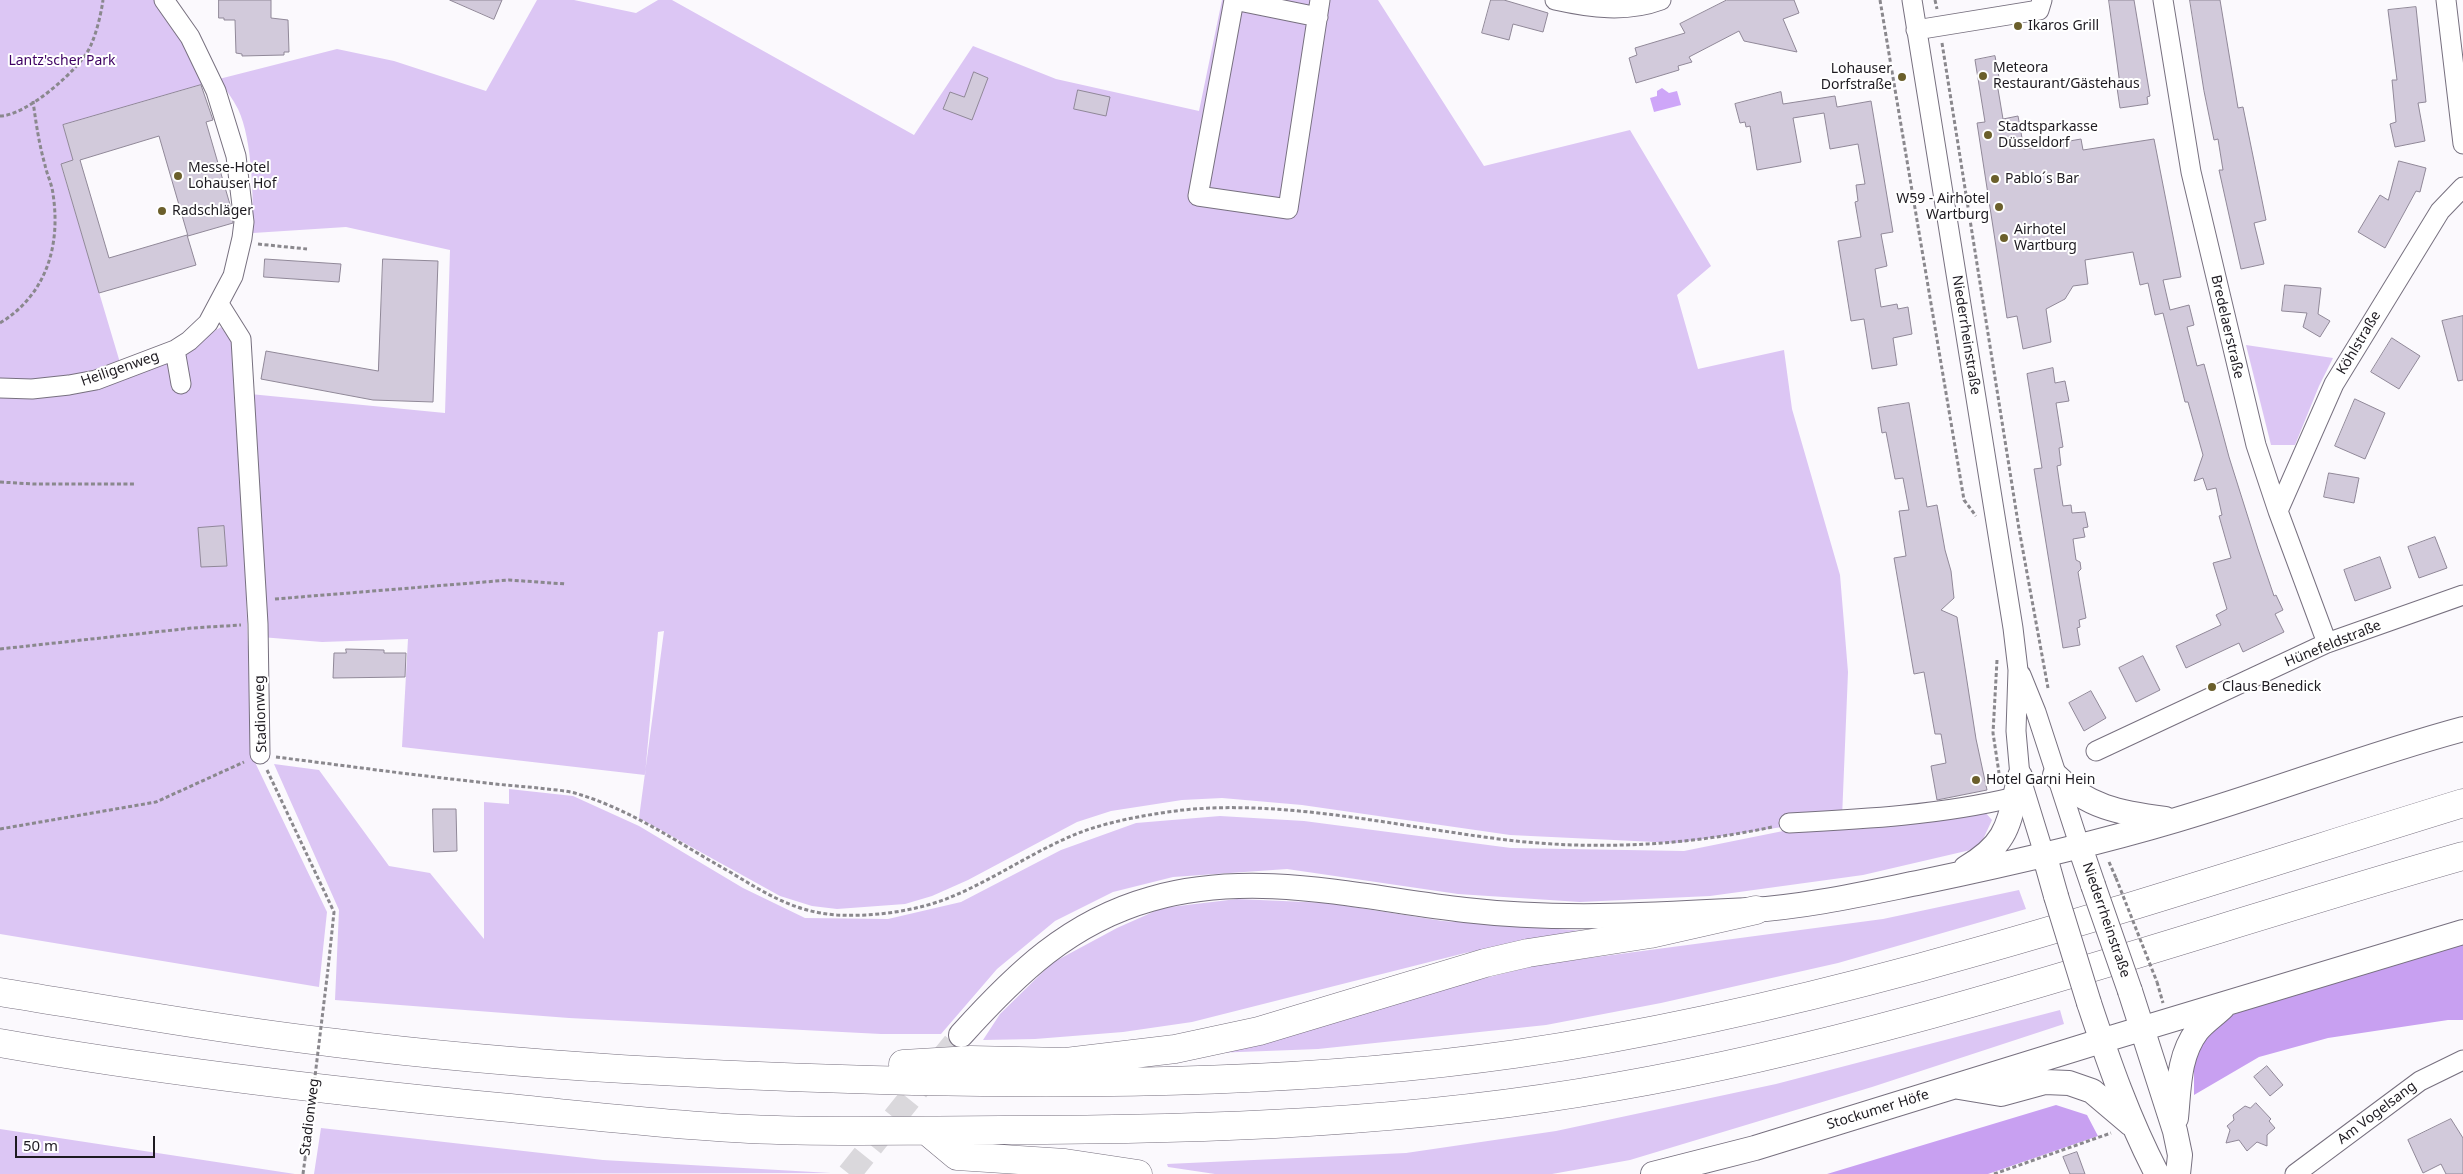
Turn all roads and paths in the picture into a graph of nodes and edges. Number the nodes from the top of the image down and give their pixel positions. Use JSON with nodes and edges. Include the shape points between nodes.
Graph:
{"nodes":[{"id":1,"x":103,"y":0,"type":"edge"},
{"id":2,"x":164,"y":0,"type":"edge"},
{"id":3,"x":1234,"y":0,"type":"edge"},
{"id":4,"x":1555,"y":0,"type":"edge"},
{"id":5,"x":1661,"y":0,"type":"edge"},
{"id":6,"x":1880,"y":0,"type":"edge"},
{"id":7,"x":1912,"y":0,"type":"edge"},
{"id":8,"x":1935,"y":0,"type":"edge"},
{"id":9,"x":2042,"y":0,"type":"edge"},
{"id":10,"x":2163,"y":0,"type":"edge"},
{"id":11,"x":2446,"y":0,"type":"edge"},
{"id":12,"x":1319,"y":8,"type":"edge"},
{"id":13,"x":1939,"y":27,"type":"junction"},
{"id":14,"x":1916,"y":30,"type":"junction"},
{"id":15,"x":33,"y":102,"type":"junction"},
{"id":16,"x":0,"y":116,"type":"edge"},
{"id":17,"x":2463,"y":144,"type":"edge"},
{"id":18,"x":2463,"y":187,"type":"edge"},
{"id":19,"x":241,"y":242,"type":"junction"},
{"id":20,"x":307,"y":250,"type":"dead end"},
{"id":21,"x":219,"y":304,"type":"junction"},
{"id":22,"x":0,"y":323,"type":"edge"},
{"id":23,"x":175,"y":350,"type":"junction"},
{"id":24,"x":181,"y":384,"type":"dead end"},
{"id":25,"x":0,"y":388,"type":"edge"},
{"id":26,"x":0,"y":482,"type":"edge"},
{"id":27,"x":134,"y":484,"type":"dead end"},
{"id":28,"x":1964,"y":500,"type":"dead end"},
{"id":29,"x":2278,"y":511,"type":"junction"},
{"id":30,"x":566,"y":584,"type":"dead end"},
{"id":31,"x":2463,"y":595,"type":"edge"},
{"id":32,"x":257,"y":600,"type":"junction"},
{"id":33,"x":258,"y":624,"type":"junction"},
{"id":34,"x":2327,"y":644,"type":"junction"},
{"id":35,"x":0,"y":649,"type":"edge"},
{"id":36,"x":2018,"y":670,"type":"junction"},
{"id":37,"x":2048,"y":691,"type":"dead end"},
{"id":38,"x":2463,"y":729,"type":"edge"},
{"id":39,"x":2096,"y":751,"type":"dead end"},
{"id":40,"x":260,"y":754,"type":"junction"},
{"id":41,"x":2054,"y":775,"type":"junction"},
{"id":42,"x":2017,"y":787,"type":"junction"},
{"id":43,"x":2463,"y":803,"type":"edge"},
{"id":44,"x":2176,"y":820,"type":"junction"},
{"id":45,"x":1789,"y":823,"type":"joint"},
{"id":46,"x":0,"y":829,"type":"edge"},
{"id":47,"x":2080,"y":847,"type":"junction"},
{"id":48,"x":2045,"y":856,"type":"junction"},
{"id":49,"x":2463,"y":856,"type":"edge"},
{"id":50,"x":2114,"y":872,"type":"dead end"},
{"id":51,"x":1955,"y":875,"type":"junction"},
{"id":52,"x":1756,"y":910,"type":"junction"},
{"id":53,"x":2463,"y":932,"type":"edge"},
{"id":54,"x":0,"y":992,"type":"edge"},
{"id":55,"x":2228,"y":1003,"type":"junction"},
{"id":56,"x":2164,"y":1006,"type":"dead end"},
{"id":57,"x":2142,"y":1029,"type":"junction"},
{"id":58,"x":961,"y":1035,"type":"tunnel mouth"},
{"id":59,"x":2101,"y":1040,"type":"junction"},
{"id":60,"x":0,"y":1044,"type":"edge"},
{"id":61,"x":2463,"y":1060,"type":"edge"},
{"id":62,"x":813,"y":1078,"type":"junction"},
{"id":63,"x":1952,"y":1086,"type":"junction"},
{"id":64,"x":2122,"y":1128,"type":"junction"},
{"id":65,"x":926,"y":1131,"type":"junction"},
{"id":66,"x":2175,"y":1131,"type":"junction"},
{"id":67,"x":303,"y":1174,"type":"edge"},
{"id":68,"x":1138,"y":1174,"type":"edge"},
{"id":69,"x":1653,"y":1174,"type":"edge"},
{"id":70,"x":1994,"y":1174,"type":"edge"},
{"id":71,"x":2157,"y":1174,"type":"edge"},
{"id":72,"x":2178,"y":1174,"type":"edge"},
{"id":73,"x":2295,"y":1174,"type":"edge"}],
"edges":[{"from":1,"to":15,"type":"path","via":[[91,46],[60,82]]},
{"from":2,"to":19,"type":"street","via":[[190,37],[216,91],[236,156],[244,222]]},
{"from":3,"to":12,"type":"street"},
{"from":3,"to":12,"type":"street","via":[[1198,196],[1288,210]]},
{"from":4,"to":5,"type":"street","via":[[1604,9],[1652,4]]},
{"from":6,"to":28,"type":"path"},
{"from":7,"to":14,"type":"street","name":"Niederrheinstraße"},
{"from":8,"to":13,"type":"path"},
{"from":9,"to":13,"type":"street","via":[[2039,10]]},
{"from":10,"to":29,"type":"street","name":"Bredelaerstraße","via":[[2191,172],[2256,446]]},
{"from":11,"to":17,"type":"street"},
{"from":13,"to":14,"type":"street"},
{"from":13,"to":37,"type":"path"},
{"from":14,"to":36,"type":"street","name":"Niederrheinstraße"},
{"from":15,"to":16,"type":"path","via":[[10,116]]},
{"from":15,"to":22,"type":"path","via":[[44,165],[53,193],[56,225],[51,254],[39,286],[24,307]]},
{"from":18,"to":29,"type":"street","name":"Köhlstraße","via":[[2440,211],[2334,384]]},
{"from":19,"to":20,"type":"path"},
{"from":19,"to":21,"type":"street","via":[[232,276]]},
{"from":21,"to":23,"type":"street","name":"Heiligenweg","via":[[208,323]]},
{"from":21,"to":32,"type":"street","name":"Stadionweg","via":[[241,339]]},
{"from":23,"to":24,"type":"street"},
{"from":23,"to":25,"type":"street","name":"Heiligenweg","via":[[96,380],[69,386]]},
{"from":26,"to":27,"type":"path"},
{"from":29,"to":34,"type":"street","name":"Bredelaerstraße"},
{"from":30,"to":32,"type":"path","via":[[509,580]]},
{"from":31,"to":34,"type":"street","name":"Hünefeldstraße"},
{"from":32,"to":33,"type":"street","name":"Stadionweg"},
{"from":33,"to":35,"type":"path"},
{"from":33,"to":40,"type":"street","name":"Stadionweg"},
{"from":34,"to":39,"type":"street","name":"Hünefeldstraße"},
{"from":36,"to":41,"type":"street","name":"Niederrheinstraße","via":[[2036,712]]},
{"from":36,"to":42,"type":"street","name":"Niederrheinstraße"},
{"from":38,"to":44,"type":"main road"},
{"from":40,"to":45,"type":"path","via":[[403,774],[574,792],[622,810],[778,901],[836,915],[912,909],[950,897],[1085,830],[1179,810],[1225,807],[1274,810],[1519,841],[1586,845],[1683,843]]},
{"from":40,"to":46,"type":"path","via":[[156,802]]},
{"from":40,"to":67,"type":"path","name":"Stadionweg","bridge":true,"via":[[334,912]]},
{"from":41,"to":44,"type":"main road","via":[[2070,790],[2094,804]]},
{"from":41,"to":47,"type":"street","name":"Niederrheinstraße"},
{"from":42,"to":45,"type":"street","via":[[1952,810]]},
{"from":42,"to":48,"type":"street","name":"Niederrheinstraße"},
{"from":42,"to":51,"type":"main road","via":[[2007,830],[2002,838],[1985,857]]},
{"from":43,"to":62,"type":"highway","via":[[1892,976],[1680,1025],[1516,1054],[1278,1076],[1169,1080],[996,1083]]},
{"from":44,"to":47,"type":"main road"},
{"from":47,"to":48,"type":"main road"},
{"from":47,"to":57,"type":"main road","name":"Niederrheinstraße","bridge":true},
{"from":48,"to":51,"type":"main road"},
{"from":48,"to":59,"type":"main road","name":"Niederrheinstraße","bridge":true},
{"from":49,"to":65,"type":"highway","via":[[2053,980],[1861,1034],[1763,1058],[1614,1087],[1508,1104],[1232,1128]]},
{"from":50,"to":56,"type":"path","bridge":true},
{"from":51,"to":52,"type":"main road"},
{"from":52,"to":58,"type":"main road","via":[[1634,916],[1542,916],[1467,910],[1289,887],[1241,886],[1197,890],[1150,899],[1069,934],[1003,989]]},
{"from":52,"to":62,"type":"highway","via":[[1650,934],[1485,963],[1259,1031],[1175,1048],[1066,1062],[971,1060],[886,1065]]},
{"from":53,"to":55,"type":"main road","name":"Stockumer Höfe"},
{"from":54,"to":62,"type":"highway","via":[[336,1044],[567,1065]]},
{"from":55,"to":57,"type":"main road","name":"Stockumer Höfe"},
{"from":55,"to":66,"type":"main road","via":[[2197,1031],[2186,1051],[2180,1069]]},
{"from":57,"to":59,"type":"main road","name":"Stockumer Höfe"},
{"from":57,"to":66,"type":"main road","name":"Niederrheinstraße"},
{"from":59,"to":63,"type":"main road","name":"Stockumer Höfe"},
{"from":59,"to":64,"type":"main road","name":"Niederrheinstraße"},
{"from":60,"to":65,"type":"highway","via":[[333,1091],[567,1113],[750,1129]]},
{"from":61,"to":73,"type":"street","name":"Am Vogelsang","via":[[2420,1081]]},
{"from":63,"to":64,"type":"main road","via":[[2001,1094],[2045,1082],[2069,1083],[2092,1091]]},
{"from":63,"to":69,"type":"main road","name":"Stockumer Höfe","via":[[1755,1148]]},
{"from":64,"to":70,"type":"path"},
{"from":64,"to":71,"type":"main road","name":"Niederrheinstraße"},
{"from":65,"to":68,"type":"highway","via":[[957,1156],[1066,1163]]},
{"from":66,"to":72,"type":"main road","name":"Niederrheinstraße","via":[[2180,1155]]}]}
